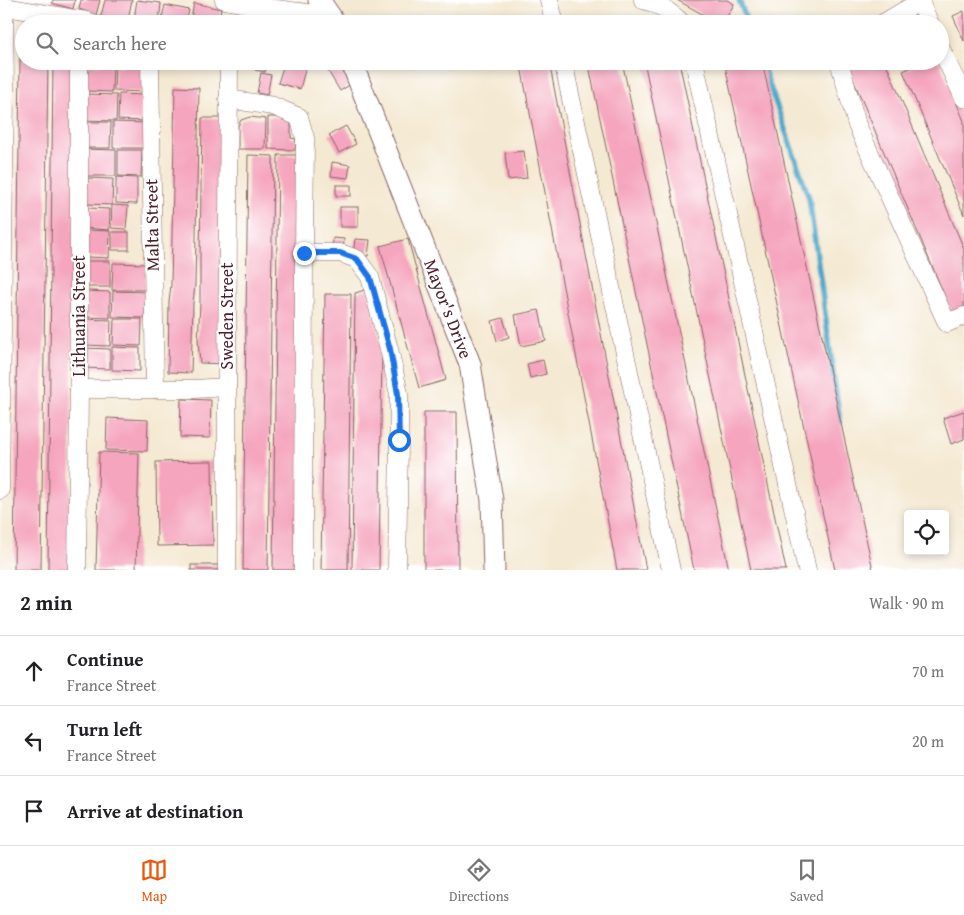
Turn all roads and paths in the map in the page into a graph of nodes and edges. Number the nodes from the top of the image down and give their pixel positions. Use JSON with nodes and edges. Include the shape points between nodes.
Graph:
{"nodes":[{"id":1,"x":224,"y":0,"type":"edge"},
{"id":2,"x":549,"y":0,"type":"edge"},
{"id":3,"x":642,"y":0,"type":"edge"},
{"id":4,"x":920,"y":0,"type":"edge"},
{"id":5,"x":2,"y":7,"type":"edge"},
{"id":6,"x":328,"y":13,"type":"edge"},
{"id":7,"x":44,"y":15,"type":"edge"},
{"id":8,"x":552,"y":15,"type":"edge"},
{"id":9,"x":674,"y":15,"type":"edge"},
{"id":10,"x":896,"y":15,"type":"edge"},
{"id":11,"x":926,"y":15,"type":"edge"},
{"id":12,"x":949,"y":66,"type":"edge"},
{"id":13,"x":79,"y":70,"type":"edge"},
{"id":14,"x":150,"y":70,"type":"edge"},
{"id":15,"x":229,"y":70,"type":"edge"},
{"id":16,"x":355,"y":70,"type":"edge"},
{"id":17,"x":564,"y":70,"type":"edge"},
{"id":18,"x":696,"y":70,"type":"edge"},
{"id":19,"x":842,"y":70,"type":"edge"},
{"id":20,"x":964,"y":98,"type":"edge"},
{"id":21,"x":228,"y":99,"type":"junction"},
{"id":22,"x":304,"y":253,"type":"junction"},
{"id":23,"x":964,"y":316,"type":"edge"},
{"id":24,"x":227,"y":387,"type":"junction"},
{"id":25,"x":78,"y":389,"type":"junction"},
{"id":26,"x":155,"y":389,"type":"junction"},
{"id":27,"x":0,"y":490,"type":"edge"},
{"id":28,"x":77,"y":570,"type":"edge"},
{"id":29,"x":227,"y":570,"type":"edge"},
{"id":30,"x":303,"y":570,"type":"edge"},
{"id":31,"x":397,"y":570,"type":"edge"},
{"id":32,"x":494,"y":570,"type":"edge"},
{"id":33,"x":671,"y":570,"type":"edge"},
{"id":34,"x":807,"y":570,"type":"edge"}],
"edges":[{"from":1,"to":6,"type":"street"},
{"from":2,"to":8,"type":"street"},
{"from":3,"to":9,"type":"street"},
{"from":4,"to":10,"type":"street"},
{"from":4,"to":11,"type":"street"},
{"from":5,"to":7,"type":"street"},
{"from":5,"to":27,"type":"street","via":[[5,90]]},
{"from":12,"to":20,"type":"street"},
{"from":13,"to":25,"type":"street","name":"Lithuania Street"},
{"from":14,"to":26,"type":"street","name":"Malta Street"},
{"from":15,"to":21,"type":"street","name":"Sweden Street"},
{"from":16,"to":32,"type":"street","name":"Mayor's Drive","via":[[470,364],[492,500]]},
{"from":17,"to":33,"type":"street"},
{"from":18,"to":34,"type":"street"},
{"from":19,"to":23,"type":"street","via":[[857,125],[947,323]]},
{"from":21,"to":22,"type":"street","via":[[273,106],[299,116],[305,138]]},
{"from":21,"to":24,"type":"street","name":"Sweden Street"},
{"from":22,"to":30,"type":"street"},
{"from":22,"to":31,"type":"street","via":[[340,253],[357,259],[370,277],[390,349],[398,394]]},
{"from":24,"to":26,"type":"street"},
{"from":24,"to":29,"type":"street","name":"Sweden Street"},
{"from":25,"to":26,"type":"street"},
{"from":25,"to":28,"type":"street","name":"Lithuania Street"}]}
